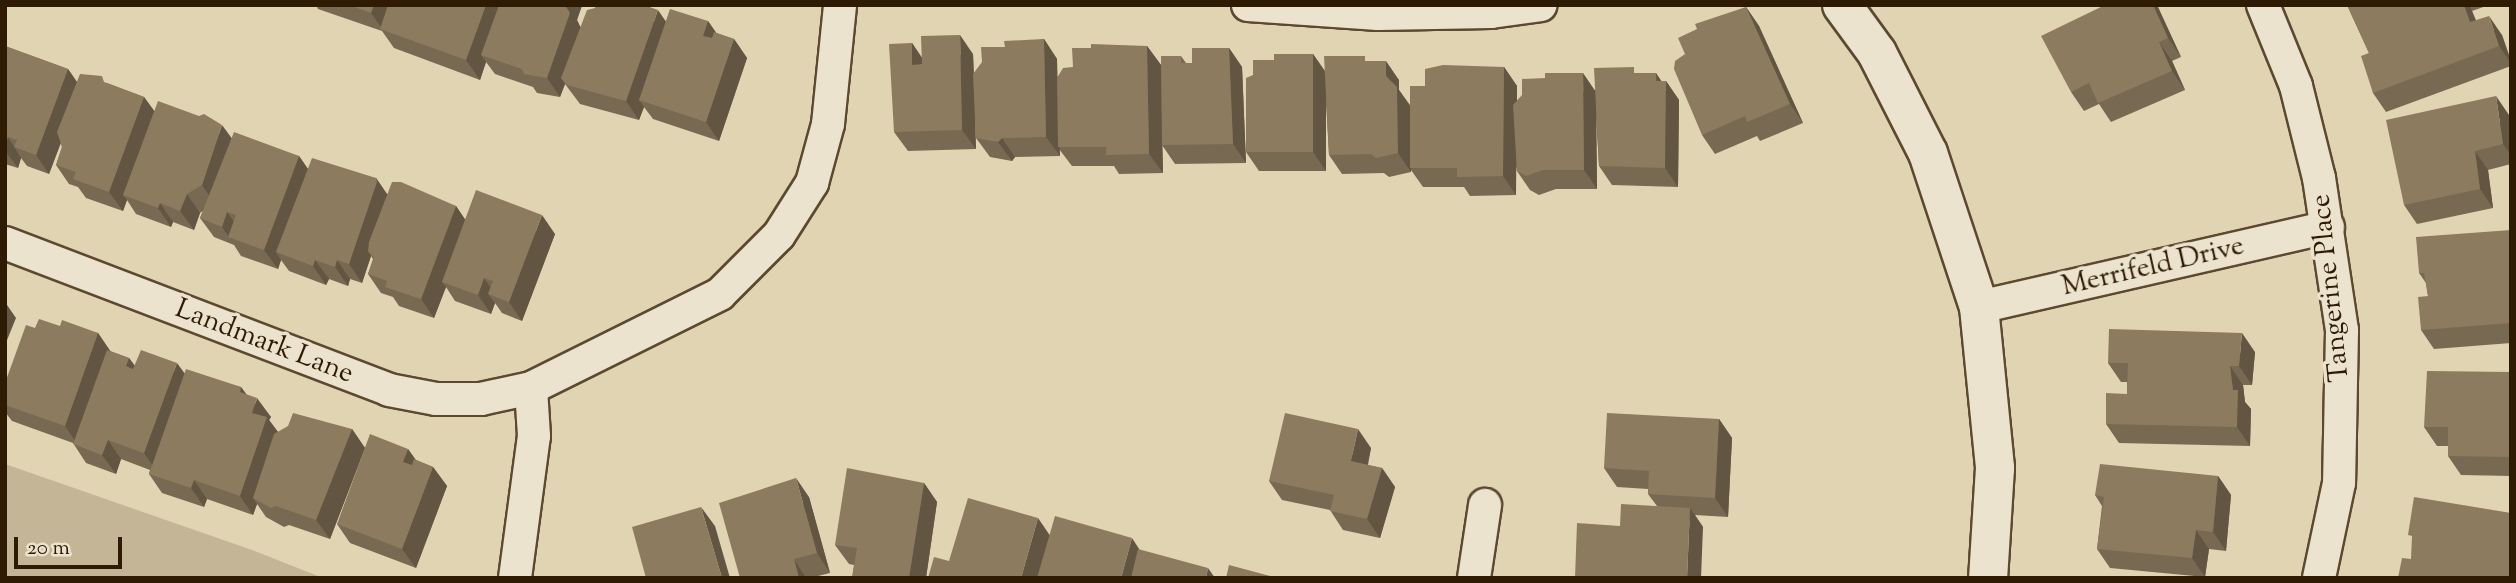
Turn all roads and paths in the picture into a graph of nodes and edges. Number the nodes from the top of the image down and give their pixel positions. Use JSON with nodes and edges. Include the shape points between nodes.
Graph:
{"nodes":[{"id":1,"x":840,"y":5,"type":"edge"},
{"id":2,"x":1248,"y":5,"type":"edge"},
{"id":3,"x":1541,"y":5,"type":"edge"},
{"id":4,"x":1842,"y":5,"type":"edge"},
{"id":5,"x":2263,"y":5,"type":"edge"},
{"id":6,"x":2328,"y":227,"type":"junction"},
{"id":7,"x":5,"y":243,"type":"edge"},
{"id":8,"x":1979,"y":307,"type":"junction"},
{"id":9,"x":531,"y":388,"type":"junction"},
{"id":10,"x":1485,"y":505,"type":"dead end"},
{"id":11,"x":515,"y":578,"type":"edge"},
{"id":12,"x":1474,"y":578,"type":"edge"},
{"id":13,"x":1988,"y":578,"type":"edge"},
{"id":14,"x":2319,"y":578,"type":"edge"}],
"edges":[{"from":1,"to":9,"type":"street","name":"Landmark Lane","via":[[828,124],[811,183],[779,235],[720,294]]},
{"from":2,"to":3,"type":"street","via":[[1378,13],[1492,12]]},
{"from":4,"to":8,"type":"street","via":[[1877,53],[1928,153]]},
{"from":5,"to":6,"type":"street","name":"Tangerine Place","via":[[2296,86]]},
{"from":6,"to":8,"type":"street","name":"Merrifeld Drive"},
{"from":6,"to":14,"type":"street","name":"Tangerine Place","via":[[2342,330],[2343,407],[2339,482]]},
{"from":7,"to":9,"type":"street","name":"Landmark Lane","via":[[389,390],[436,399],[481,399]]},
{"from":8,"to":13,"type":"street","via":[[1995,468]]},
{"from":9,"to":11,"type":"street","via":[[534,436]]},
{"from":10,"to":12,"type":"street"}]}
